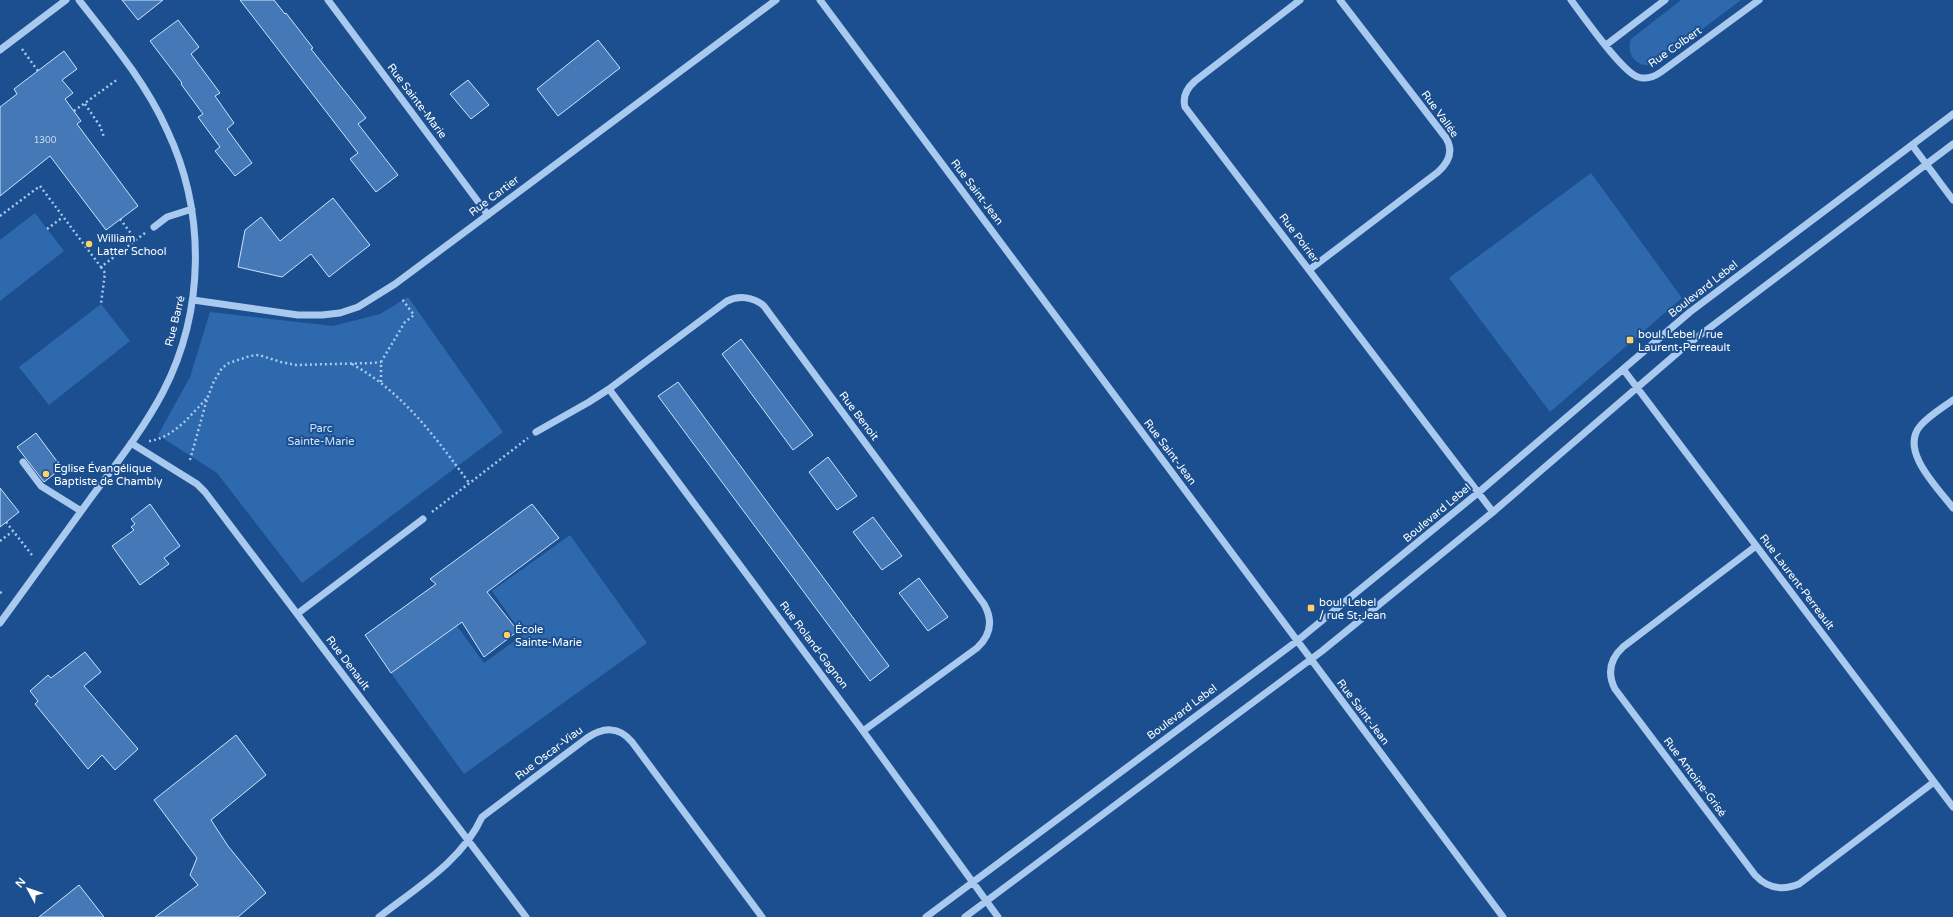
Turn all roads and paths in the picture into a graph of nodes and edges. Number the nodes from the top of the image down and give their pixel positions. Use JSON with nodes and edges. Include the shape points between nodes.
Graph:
{"nodes":[{"id":1,"x":66,"y":0,"type":"edge"},
{"id":2,"x":79,"y":0,"type":"edge"},
{"id":3,"x":328,"y":0,"type":"edge"},
{"id":4,"x":776,"y":0,"type":"edge"},
{"id":5,"x":820,"y":0,"type":"edge"},
{"id":6,"x":1300,"y":0,"type":"edge"},
{"id":7,"x":1340,"y":0,"type":"edge"},
{"id":8,"x":1571,"y":0,"type":"edge"},
{"id":9,"x":1665,"y":0,"type":"edge"},
{"id":10,"x":1759,"y":0,"type":"edge"},
{"id":11,"x":1606,"y":45,"type":"junction"},
{"id":12,"x":22,"y":49,"type":"dead end"},
{"id":13,"x":0,"y":50,"type":"edge"},
{"id":14,"x":38,"y":71,"type":"dead end"},
{"id":15,"x":118,"y":79,"type":"dead end"},
{"id":16,"x":85,"y":104,"type":"junction"},
{"id":17,"x":74,"y":111,"type":"dead end"},
{"id":18,"x":1953,"y":114,"type":"edge"},
{"id":19,"x":104,"y":137,"type":"dead end"},
{"id":20,"x":1953,"y":144,"type":"edge"},
{"id":21,"x":1912,"y":145,"type":"junction"},
{"id":22,"x":1926,"y":164,"type":"junction"},
{"id":23,"x":1953,"y":200,"type":"edge"},
{"id":24,"x":192,"y":209,"type":"junction"},
{"id":25,"x":488,"y":215,"type":"junction"},
{"id":26,"x":0,"y":216,"type":"edge"},
{"id":27,"x":63,"y":217,"type":"junction"},
{"id":28,"x":120,"y":219,"type":"dead end"},
{"id":29,"x":154,"y":227,"type":"joint"},
{"id":30,"x":48,"y":229,"type":"dead end"},
{"id":31,"x":136,"y":240,"type":"junction"},
{"id":32,"x":101,"y":267,"type":"junction"},
{"id":33,"x":1309,"y":270,"type":"junction"},
{"id":34,"x":402,"y":299,"type":"dead end"},
{"id":35,"x":193,"y":300,"type":"junction"},
{"id":36,"x":101,"y":304,"type":"dead end"},
{"id":37,"x":381,"y":362,"type":"junction"},
{"id":38,"x":349,"y":363,"type":"junction"},
{"id":39,"x":1623,"y":369,"type":"junction"},
{"id":40,"x":380,"y":382,"type":"junction"},
{"id":41,"x":1638,"y":388,"type":"junction"},
{"id":42,"x":609,"y":389,"type":"junction"},
{"id":43,"x":207,"y":399,"type":"junction"},
{"id":44,"x":1953,"y":400,"type":"edge"},
{"id":45,"x":536,"y":432,"type":"joint"},
{"id":46,"x":158,"y":440,"type":"dead end"},
{"id":47,"x":131,"y":443,"type":"junction"},
{"id":48,"x":190,"y":460,"type":"dead end"},
{"id":49,"x":23,"y":462,"type":"dead end"},
{"id":50,"x":470,"y":484,"type":"junction"},
{"id":51,"x":1479,"y":492,"type":"junction"},
{"id":52,"x":1953,"y":508,"type":"edge"},
{"id":53,"x":81,"y":511,"type":"junction"},
{"id":54,"x":1493,"y":512,"type":"junction"},
{"id":55,"x":423,"y":519,"type":"joint"},
{"id":56,"x":6,"y":522,"type":"dead end"},
{"id":57,"x":13,"y":531,"type":"junction"},
{"id":58,"x":0,"y":541,"type":"edge"},
{"id":59,"x":1756,"y":546,"type":"junction"},
{"id":60,"x":32,"y":554,"type":"dead end"},
{"id":61,"x":297,"y":614,"type":"junction"},
{"id":62,"x":0,"y":623,"type":"edge"},
{"id":63,"x":1297,"y":640,"type":"junction"},
{"id":64,"x":1311,"y":660,"type":"junction"},
{"id":65,"x":864,"y":731,"type":"junction"},
{"id":66,"x":1934,"y":782,"type":"junction"},
{"id":67,"x":1953,"y":807,"type":"edge"},
{"id":68,"x":468,"y":839,"type":"junction"},
{"id":69,"x":972,"y":881,"type":"junction"},
{"id":70,"x":987,"y":901,"type":"junction"},
{"id":71,"x":379,"y":917,"type":"edge"},
{"id":72,"x":526,"y":917,"type":"edge"},
{"id":73,"x":762,"y":917,"type":"edge"},
{"id":74,"x":926,"y":917,"type":"edge"},
{"id":75,"x":965,"y":917,"type":"edge"},
{"id":76,"x":998,"y":917,"type":"edge"},
{"id":77,"x":1502,"y":917,"type":"edge"}],
"edges":[{"from":1,"to":13,"type":"street"},
{"from":2,"to":24,"type":"street","name":"Rue Barré","via":[[144,88],[159,114],[180,161]]},
{"from":3,"to":25,"type":"street","name":"Rue Sainte-Marie"},
{"from":4,"to":25,"type":"street","name":"Rue Cartier"},
{"from":5,"to":63,"type":"street","name":"Rue Saint-Jean"},
{"from":6,"to":33,"type":"street","name":"Rue Poirier","via":[[1194,81],[1184,100],[1190,114]]},
{"from":7,"to":33,"type":"street","name":"Rue Vallée","via":[[1446,138],[1451,150],[1447,162],[1438,172]]},
{"from":8,"to":11,"type":"street","name":"Rue Colbert"},
{"from":9,"to":11,"type":"street"},
{"from":10,"to":11,"type":"street","name":"Rue Colbert","via":[[1651,78],[1637,77],[1631,73]]},
{"from":12,"to":14,"type":"path"},
{"from":15,"to":16,"type":"path"},
{"from":16,"to":17,"type":"path"},
{"from":16,"to":19,"type":"path","via":[[100,126]]},
{"from":18,"to":21,"type":"street","name":"Boulevard Lebel"},
{"from":20,"to":22,"type":"street"},
{"from":21,"to":22,"type":"street"},
{"from":21,"to":39,"type":"street","name":"Boulevard Lebel","via":[[1696,307]]},
{"from":22,"to":23,"type":"street"},
{"from":22,"to":41,"type":"street","via":[[1705,331]]},
{"from":24,"to":29,"type":"street","via":[[167,217]]},
{"from":24,"to":35,"type":"street","name":"Rue Barré","via":[[196,260]]},
{"from":25,"to":35,"type":"street","name":"Rue Cartier","via":[[376,297],[340,313],[298,315]]},
{"from":26,"to":27,"type":"path","via":[[40,186]]},
{"from":27,"to":30,"type":"path"},
{"from":27,"to":32,"type":"path"},
{"from":28,"to":31,"type":"path"},
{"from":29,"to":31,"type":"path"},
{"from":31,"to":32,"type":"path"},
{"from":32,"to":36,"type":"path","via":[[106,273]]},
{"from":33,"to":51,"type":"street","name":"Rue Poirier"},
{"from":34,"to":37,"type":"path","via":[[414,315],[405,322]]},
{"from":35,"to":47,"type":"street","name":"Rue Barré","via":[[188,326],[170,377]]},
{"from":37,"to":38,"type":"path"},
{"from":37,"to":40,"type":"path"},
{"from":38,"to":40,"type":"path"},
{"from":38,"to":43,"type":"path","via":[[296,365],[258,355],[250,356],[222,368]]},
{"from":39,"to":41,"type":"street","name":"Rue Laurent-Perreault"},
{"from":39,"to":51,"type":"street","name":"Boulevard Lebel"},
{"from":40,"to":50,"type":"path","via":[[423,421]]},
{"from":41,"to":54,"type":"street"},
{"from":41,"to":59,"type":"street","name":"Rue Laurent-Perreault"},
{"from":42,"to":45,"type":"street","name":"Rue Benoit"},
{"from":42,"to":65,"type":"street","name":"Rue Roland-Gagnon"},
{"from":42,"to":65,"type":"street","name":"Rue Benoit","via":[[732,298],[750,298],[764,306],[984,604],[990,619],[988,634],[977,648]]},
{"from":43,"to":46,"type":"path","via":[[181,426]]},
{"from":43,"to":48,"type":"path"},
{"from":44,"to":52,"type":"street","via":[[1920,425],[1915,434],[1914,444],[1920,464]]},
{"from":45,"to":50,"type":"path"},
{"from":47,"to":53,"type":"street","name":"Rue Barré"},
{"from":47,"to":61,"type":"street","name":"Rue Denault","via":[[197,484],[205,492]]},
{"from":49,"to":53,"type":"street","via":[[41,486]]},
{"from":50,"to":55,"type":"path"},
{"from":51,"to":54,"type":"street","name":"Rue Poirier"},
{"from":51,"to":63,"type":"street","name":"Boulevard Lebel"},
{"from":53,"to":62,"type":"street","name":"Rue Barré"},
{"from":54,"to":64,"type":"street"},
{"from":55,"to":61,"type":"street"},
{"from":56,"to":57,"type":"path"},
{"from":57,"to":58,"type":"path"},
{"from":57,"to":60,"type":"path"},
{"from":59,"to":66,"type":"street","name":"Rue Laurent-Perreault"},
{"from":59,"to":66,"type":"street","name":"Rue Antoine-Grisé","via":[[1623,647],[1616,653],[1610,666],[1610,676],[1615,689],[1750,869],[1760,881],[1775,888],[1799,884]]},
{"from":61,"to":68,"type":"street","name":"Rue Denault"},
{"from":63,"to":64,"type":"street","name":"Rue Saint-Jean"},
{"from":63,"to":69,"type":"street","name":"Boulevard Lebel"},
{"from":64,"to":70,"type":"street"},
{"from":64,"to":77,"type":"street","name":"Rue Saint-Jean"},
{"from":65,"to":69,"type":"street","name":"Rue Roland-Gagnon"},
{"from":66,"to":67,"type":"street","name":"Rue Laurent-Perreault"},
{"from":68,"to":71,"type":"street","name":"Rue Oscar-Viau","via":[[451,861]]},
{"from":68,"to":72,"type":"street","name":"Rue Denault"},
{"from":68,"to":73,"type":"street","name":"Rue Oscar-Viau","via":[[482,817],[587,738],[604,729],[616,730],[625,734],[632,742]]},
{"from":69,"to":70,"type":"street","name":"Rue Roland-Gagnon"},
{"from":69,"to":74,"type":"street","name":"Boulevard Lebel"},
{"from":70,"to":75,"type":"street"},
{"from":70,"to":76,"type":"street","name":"Rue Roland-Gagnon"}]}
